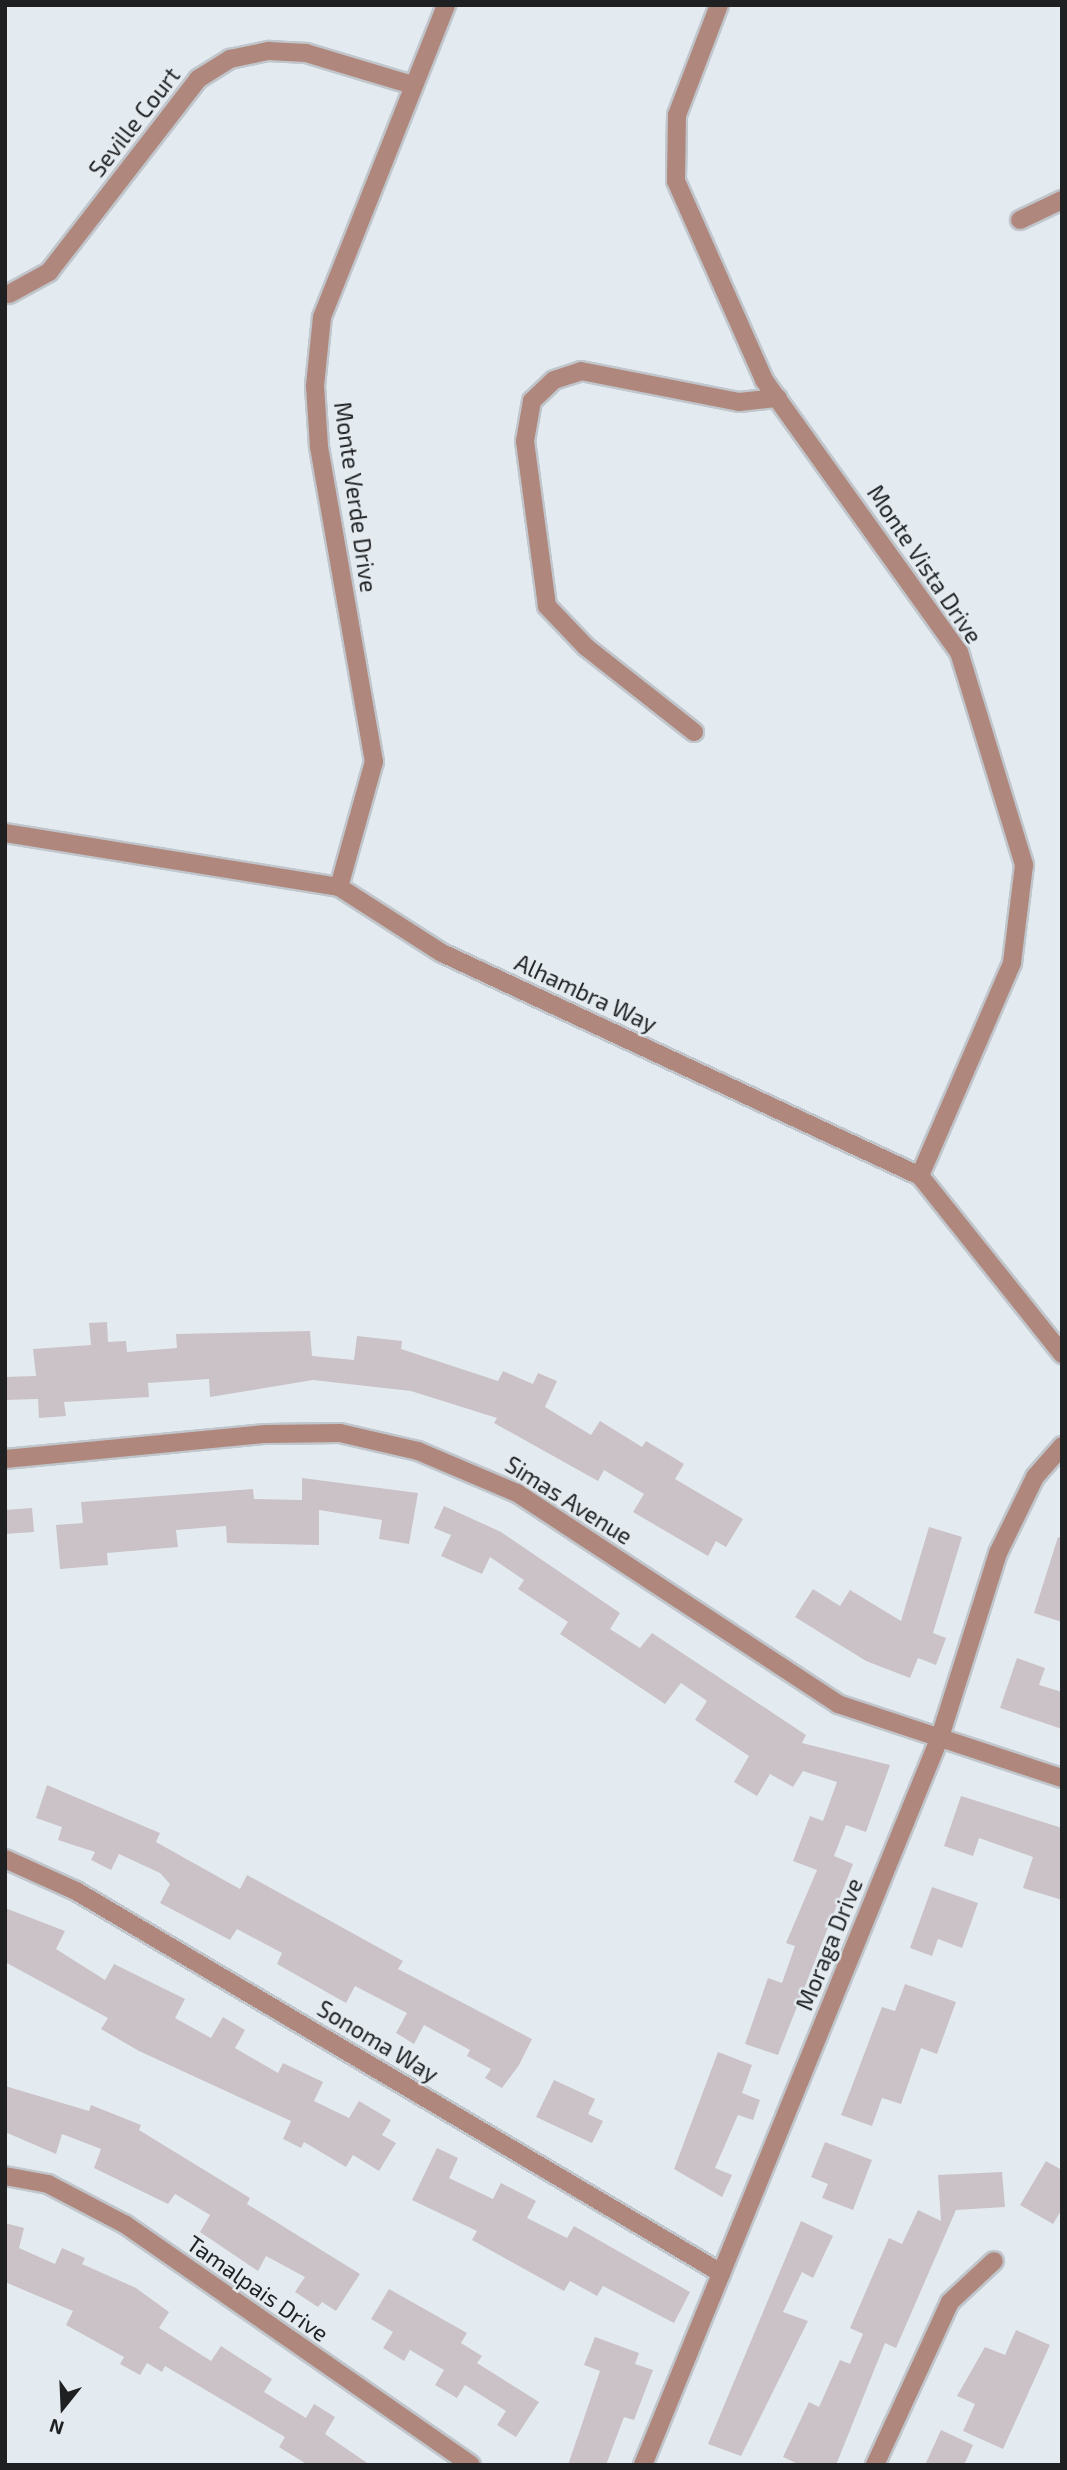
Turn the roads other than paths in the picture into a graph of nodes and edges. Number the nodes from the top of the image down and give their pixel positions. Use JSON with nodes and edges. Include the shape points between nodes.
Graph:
{"nodes":[{"id":1,"x":446,"y":5,"type":"edge"},
{"id":2,"x":719,"y":5,"type":"edge"},
{"id":3,"x":413,"y":85,"type":"junction"},
{"id":4,"x":1062,"y":200,"type":"edge"},
{"id":5,"x":1020,"y":220,"type":"dead end"},
{"id":6,"x":9,"y":294,"type":"dead end"},
{"id":7,"x":778,"y":398,"type":"junction"},
{"id":8,"x":694,"y":732,"type":"dead end"},
{"id":9,"x":5,"y":833,"type":"edge"},
{"id":10,"x":339,"y":887,"type":"junction"},
{"id":11,"x":920,"y":1176,"type":"junction"},
{"id":12,"x":1062,"y":1354,"type":"edge"},
{"id":13,"x":1062,"y":1446,"type":"edge"},
{"id":14,"x":5,"y":1459,"type":"edge"},
{"id":15,"x":940,"y":1737,"type":"junction"},
{"id":16,"x":1062,"y":1778,"type":"edge"},
{"id":17,"x":5,"y":1859,"type":"edge"},
{"id":18,"x":5,"y":2176,"type":"edge"},
{"id":19,"x":994,"y":2260,"type":"dead end"},
{"id":20,"x":721,"y":2273,"type":"junction"},
{"id":21,"x":471,"y":2465,"type":"edge"},
{"id":22,"x":643,"y":2465,"type":"edge"},
{"id":23,"x":875,"y":2465,"type":"edge"}],
"edges":[{"from":1,"to":3,"type":"street","name":"Monte Verde Drive"},
{"from":2,"to":7,"type":"street","name":"Monte Vista Drive","via":[[677,116],[676,181]]},
{"from":3,"to":6,"type":"street","name":"Seville Court","via":[[306,53],[269,51],[230,59],[198,79],[49,272]]},
{"from":3,"to":10,"type":"street","name":"Monte Verde Drive","via":[[322,317],[315,386],[319,446],[374,762]]},
{"from":4,"to":5,"type":"street"},
{"from":7,"to":8,"type":"street","via":[[739,402],[581,371],[554,380],[532,401],[525,441],[547,606],[586,647]]},
{"from":7,"to":11,"type":"street","name":"Monte Vista Drive","via":[[959,652],[1024,865],[1012,963]]},
{"from":9,"to":10,"type":"street","name":"Alhambra Way"},
{"from":10,"to":11,"type":"street","name":"Alhambra Way","via":[[442,953]]},
{"from":11,"to":12,"type":"street","name":"Alhambra Way"},
{"from":13,"to":15,"type":"street","name":"Moraga Drive","via":[[1035,1477],[998,1553]]},
{"from":14,"to":15,"type":"street","name":"Simas Avenue","via":[[278,1434],[340,1433],[418,1451],[517,1493],[838,1704]]},
{"from":15,"to":16,"type":"street","name":"Simas Avenue"},
{"from":15,"to":20,"type":"street","name":"Moraga Drive"},
{"from":17,"to":20,"type":"street","name":"Sonoma Way","via":[[76,1891]]},
{"from":18,"to":21,"type":"street","name":"Tamalpais Drive","via":[[48,2184],[126,2225]]},
{"from":19,"to":23,"type":"street","via":[[950,2302]]},
{"from":20,"to":22,"type":"street","name":"Moraga Drive"}]}
